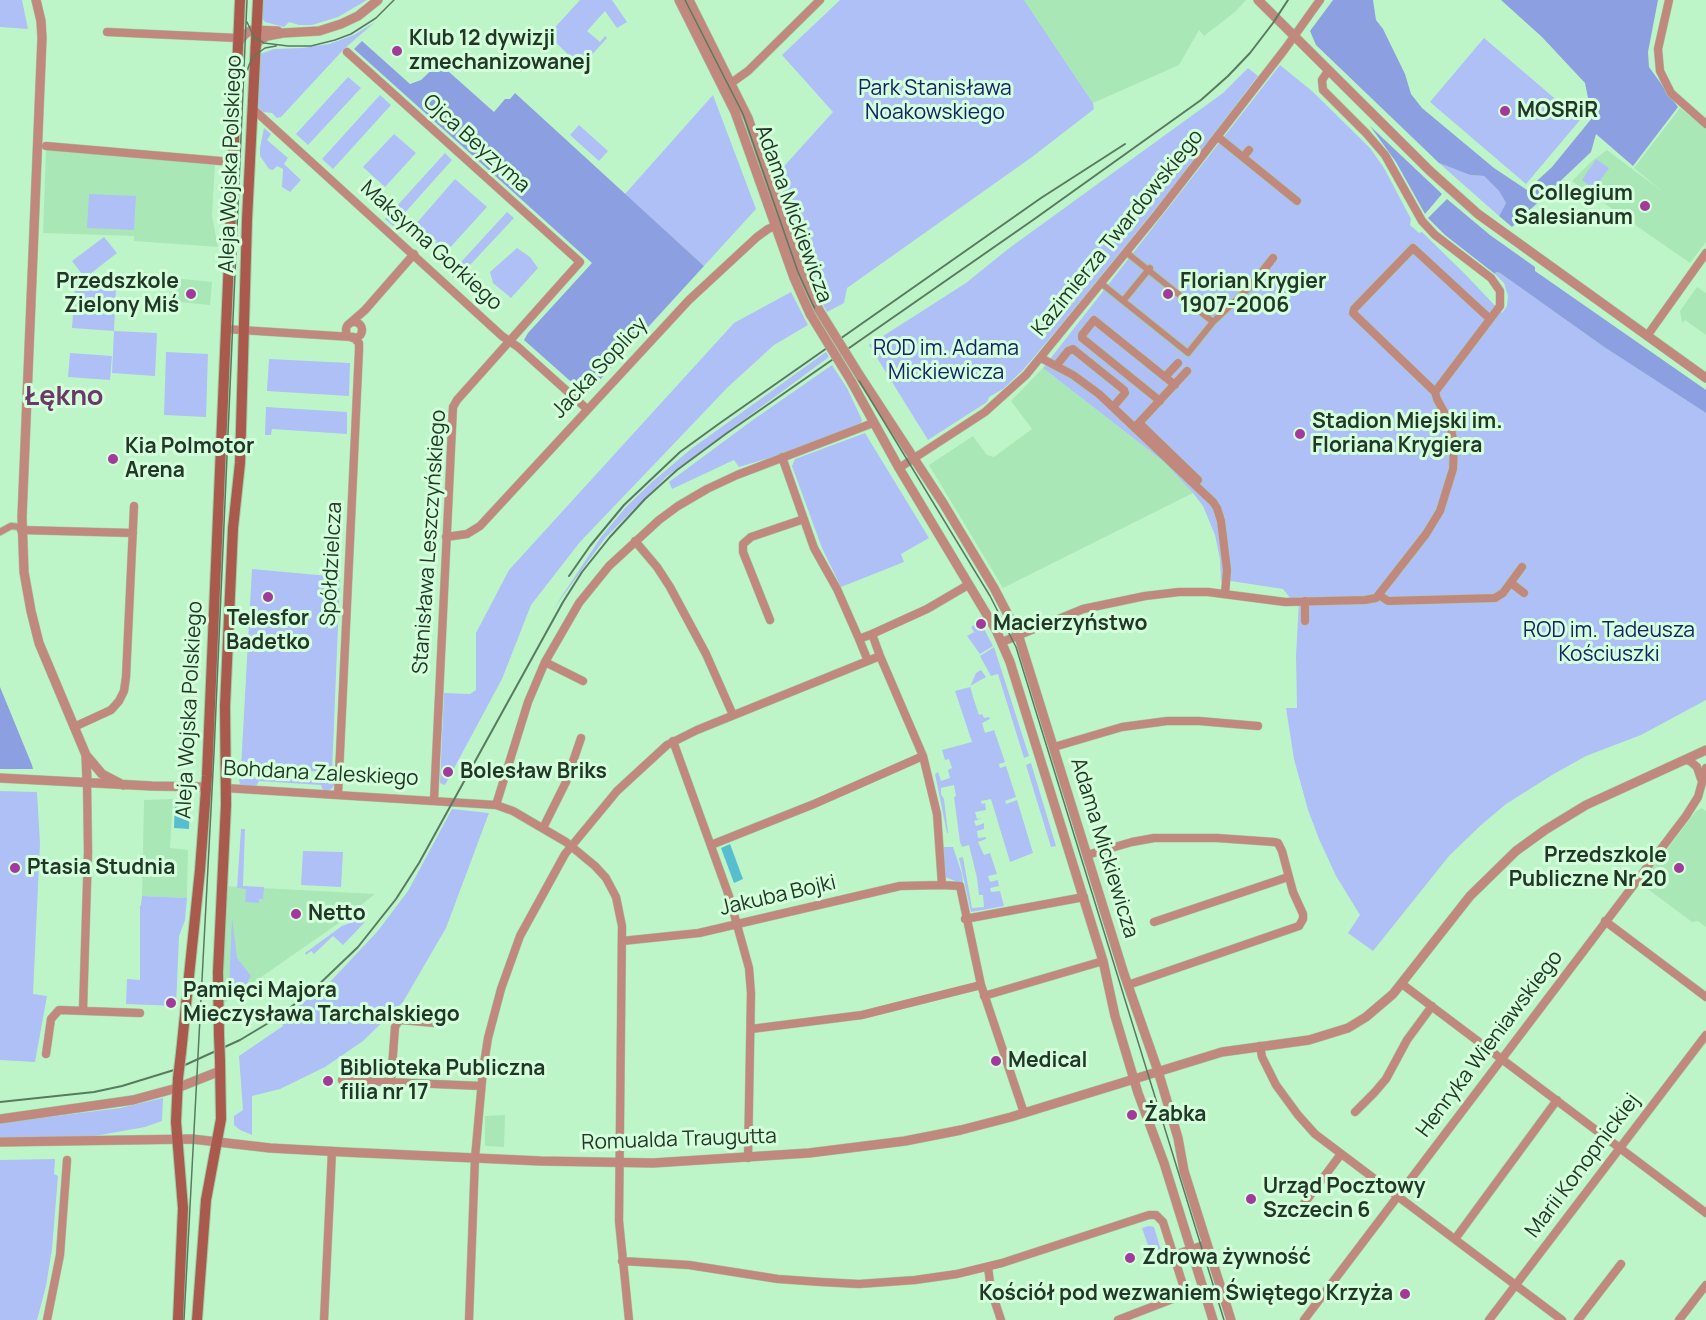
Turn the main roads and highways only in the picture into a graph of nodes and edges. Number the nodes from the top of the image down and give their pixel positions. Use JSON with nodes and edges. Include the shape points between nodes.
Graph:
{"nodes":[{"id":1,"x":240,"y":0,"type":"edge"},
{"id":2,"x":258,"y":0,"type":"edge"},
{"id":3,"x":206,"y":787,"type":"junction"},
{"id":4,"x":225,"y":788,"type":"junction"},
{"id":5,"x":178,"y":1320,"type":"edge"},
{"id":6,"x":197,"y":1320,"type":"edge"}],
"edges":[{"from":1,"to":3,"type":"main road","name":"Aleja Wojska Polskiego"},
{"from":2,"to":4,"type":"main road","name":"Aleja Wojska Polskiego"},
{"from":3,"to":4,"type":"main road","name":"Bohdana Zaleskiego"},
{"from":3,"to":5,"type":"main road","name":"Aleja Wojska Polskiego","bridge":true,"via":[[177,1089],[183,1208]]},
{"from":4,"to":6,"type":"main road","name":"Aleja Wojska Polskiego","bridge":true,"via":[[218,968],[221,1102],[206,1204]]}]}
